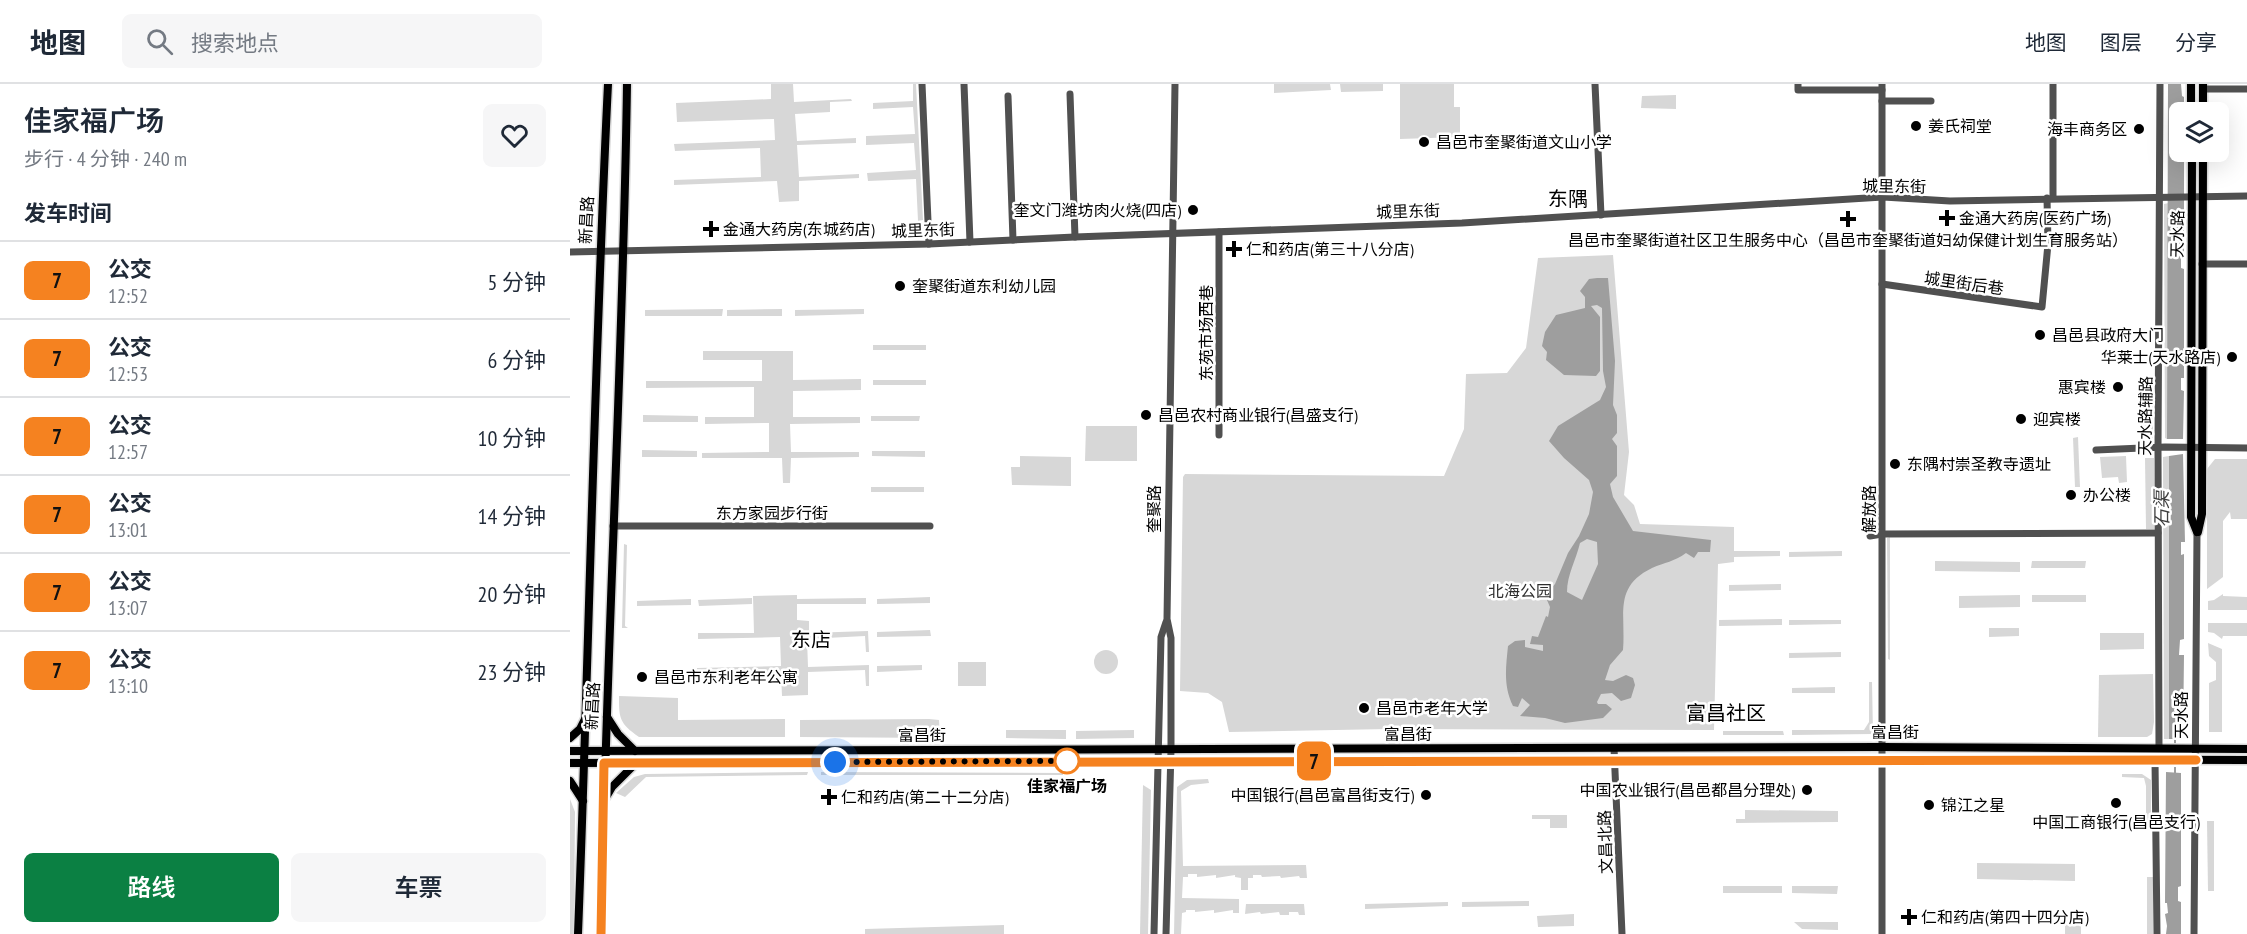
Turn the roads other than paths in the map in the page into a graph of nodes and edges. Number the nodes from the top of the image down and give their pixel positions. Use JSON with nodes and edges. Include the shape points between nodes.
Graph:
{"nodes":[{"id":1,"x":608,"y":84,"type":"edge"},
{"id":2,"x":627,"y":84,"type":"edge"},
{"id":3,"x":922,"y":84,"type":"edge"},
{"id":4,"x":964,"y":84,"type":"edge"},
{"id":5,"x":1175,"y":84,"type":"edge"},
{"id":6,"x":1595,"y":84,"type":"edge"},
{"id":7,"x":1798,"y":84,"type":"edge"},
{"id":8,"x":2053,"y":84,"type":"edge"},
{"id":9,"x":2160,"y":84,"type":"edge"},
{"id":10,"x":2191,"y":84,"type":"edge"},
{"id":11,"x":2203,"y":86,"type":"edge"},
{"id":12,"x":1882,"y":87,"type":"edge"},
{"id":13,"x":2247,"y":89,"type":"edge"},
{"id":14,"x":1070,"y":94,"type":"dead end"},
{"id":15,"x":1008,"y":96,"type":"dead end"},
{"id":16,"x":1882,"y":101,"type":"junction"},
{"id":17,"x":1931,"y":101,"type":"dead end"},
{"id":18,"x":2191,"y":102,"type":"edge"},
{"id":19,"x":2203,"y":102,"type":"edge"},
{"id":20,"x":2191,"y":162,"type":"edge"},
{"id":21,"x":2203,"y":162,"type":"edge"},
{"id":22,"x":2247,"y":196,"type":"edge"},
{"id":23,"x":1883,"y":197,"type":"junction"},
{"id":24,"x":2189,"y":197,"type":"junction"},
{"id":25,"x":2202,"y":197,"type":"junction"},
{"id":26,"x":2050,"y":198,"type":"junction"},
{"id":27,"x":2164,"y":198,"type":"junction"},
{"id":28,"x":1601,"y":215,"type":"junction"},
{"id":29,"x":1219,"y":232,"type":"junction"},
{"id":30,"x":1172,"y":234,"type":"junction"},
{"id":31,"x":1075,"y":237,"type":"junction"},
{"id":32,"x":1013,"y":240,"type":"junction"},
{"id":33,"x":970,"y":242,"type":"junction"},
{"id":34,"x":929,"y":244,"type":"junction"},
{"id":35,"x":570,"y":252,"type":"edge"},
{"id":36,"x":600,"y":252,"type":"junction"},
{"id":37,"x":625,"y":252,"type":"junction"},
{"id":38,"x":2202,"y":264,"type":"junction"},
{"id":39,"x":2247,"y":264,"type":"edge"},
{"id":40,"x":1882,"y":284,"type":"junction"},
{"id":41,"x":1220,"y":435,"type":"dead end"},
{"id":42,"x":2162,"y":447,"type":"junction"},
{"id":43,"x":2188,"y":447,"type":"junction"},
{"id":44,"x":2202,"y":447,"type":"junction"},
{"id":45,"x":2247,"y":448,"type":"edge"},
{"id":46,"x":2096,"y":450,"type":"dead end"},
{"id":47,"x":613,"y":526,"type":"junction"},
{"id":48,"x":930,"y":526,"type":"dead end"},
{"id":49,"x":2197,"y":532,"type":"junction"},
{"id":50,"x":2158,"y":533,"type":"junction"},
{"id":51,"x":1882,"y":534,"type":"junction"},
{"id":52,"x":1870,"y":536,"type":"dead end"},
{"id":53,"x":1167,"y":619,"type":"junction"},
{"id":54,"x":606,"y":715,"type":"junction"},
{"id":55,"x":586,"y":716,"type":"junction"},
{"id":56,"x":570,"y":738,"type":"edge"},
{"id":57,"x":1882,"y":747,"type":"junction"},
{"id":58,"x":1614,"y":748,"type":"junction"},
{"id":59,"x":2162,"y":748,"type":"junction"},
{"id":60,"x":2196,"y":748,"type":"junction"},
{"id":61,"x":2247,"y":749,"type":"edge"},
{"id":62,"x":1159,"y":750,"type":"junction"},
{"id":63,"x":1171,"y":750,"type":"junction"},
{"id":64,"x":605,"y":751,"type":"junction"},
{"id":65,"x":635,"y":751,"type":"junction"},
{"id":66,"x":570,"y":752,"type":"edge"},
{"id":67,"x":586,"y":752,"type":"junction"},
{"id":68,"x":1881,"y":759,"type":"junction"},
{"id":69,"x":1615,"y":760,"type":"junction"},
{"id":70,"x":2159,"y":760,"type":"junction"},
{"id":71,"x":2196,"y":760,"type":"junction"},
{"id":72,"x":2247,"y":760,"type":"edge"},
{"id":73,"x":1158,"y":761,"type":"junction"},
{"id":74,"x":1170,"y":761,"type":"junction"},
{"id":75,"x":570,"y":763,"type":"edge"},
{"id":76,"x":584,"y":763,"type":"junction"},
{"id":77,"x":604,"y":763,"type":"junction"},
{"id":78,"x":636,"y":763,"type":"junction"},
{"id":79,"x":570,"y":781,"type":"edge"},
{"id":80,"x":583,"y":801,"type":"junction"},
{"id":81,"x":603,"y":805,"type":"junction"},
{"id":82,"x":579,"y":934,"type":"edge"},
{"id":83,"x":601,"y":934,"type":"edge"},
{"id":84,"x":1154,"y":934,"type":"edge"},
{"id":85,"x":1166,"y":934,"type":"edge"},
{"id":86,"x":1622,"y":934,"type":"edge"},
{"id":87,"x":1882,"y":934,"type":"edge"},
{"id":88,"x":2157,"y":934,"type":"edge"},
{"id":89,"x":2194,"y":934,"type":"edge"}],
"edges":[{"from":1,"to":36,"type":"main road","name":"新昌路"},
{"from":2,"to":37,"type":"main road","name":"新昌路"},
{"from":3,"to":34,"type":"street"},
{"from":4,"to":33,"type":"street"},
{"from":5,"to":30,"type":"street","name":"奎聚路"},
{"from":6,"to":28,"type":"street"},
{"from":7,"to":12,"type":"street","via":[[1798,90]]},
{"from":8,"to":26,"type":"street"},
{"from":9,"to":27,"type":"street","name":"天水路辅路"},
{"from":10,"to":18,"type":"main road"},
{"from":11,"to":13,"type":"street"},
{"from":11,"to":19,"type":"main road"},
{"from":12,"to":16,"type":"street","name":"解放路"},
{"from":14,"to":31,"type":"street"},
{"from":15,"to":32,"type":"street"},
{"from":16,"to":17,"type":"street"},
{"from":16,"to":23,"type":"street","name":"解放路"},
{"from":20,"to":24,"type":"main road","name":"天水路"},
{"from":21,"to":25,"type":"main road","name":"天水路"},
{"from":22,"to":25,"type":"street","name":"城里东街"},
{"from":23,"to":26,"type":"street","name":"城里东街","via":[[1950,201]]},
{"from":23,"to":28,"type":"street","name":"城里东街"},
{"from":23,"to":40,"type":"street","name":"解放路"},
{"from":24,"to":25,"type":"street","name":"城里东街"},
{"from":24,"to":27,"type":"street","name":"城里东街"},
{"from":24,"to":43,"type":"main road","name":"天水路"},
{"from":25,"to":38,"type":"main road","name":"天水路"},
{"from":26,"to":27,"type":"street","name":"城里东街"},
{"from":26,"to":40,"type":"street","name":"城里街后巷","via":[[2042,307]]},
{"from":27,"to":42,"type":"street","name":"天水路辅路"},
{"from":28,"to":29,"type":"street","name":"城里东街"},
{"from":29,"to":30,"type":"street","name":"城里东街"},
{"from":29,"to":41,"type":"street","name":"东苑市场西巷"},
{"from":30,"to":31,"type":"street","name":"城里东街"},
{"from":30,"to":53,"type":"street","name":"奎聚路"},
{"from":31,"to":32,"type":"street","name":"城里东街"},
{"from":32,"to":33,"type":"street","name":"城里东街"},
{"from":33,"to":34,"type":"street","name":"城里东街"},
{"from":34,"to":37,"type":"street","name":"城里东街"},
{"from":35,"to":36,"type":"street","name":"城里东街"},
{"from":36,"to":37,"type":"street","name":"城里东街"},
{"from":36,"to":55,"type":"main road","name":"新昌路"},
{"from":37,"to":47,"type":"main road","name":"新昌路"},
{"from":38,"to":39,"type":"street"},
{"from":38,"to":44,"type":"main road","name":"天水路"},
{"from":40,"to":51,"type":"street","name":"解放路"},
{"from":42,"to":43,"type":"street"},
{"from":42,"to":46,"type":"street"},
{"from":42,"to":50,"type":"street","name":"天水路辅路"},
{"from":43,"to":44,"type":"street"},
{"from":43,"to":49,"type":"main road","name":"天水路","via":[[2191,517]]},
{"from":44,"to":45,"type":"street"},
{"from":44,"to":49,"type":"main road","name":"天水路","via":[[2202,514]]},
{"from":47,"to":48,"type":"street","name":"东方家园步行街"},
{"from":47,"to":54,"type":"main road","name":"新昌路"},
{"from":49,"to":60,"type":"street","name":"天水路"},
{"from":50,"to":51,"type":"street"},
{"from":50,"to":59,"type":"street","name":"天水路辅路"},
{"from":51,"to":52,"type":"street"},
{"from":51,"to":57,"type":"street","name":"解放路"},
{"from":53,"to":62,"type":"street","via":[[1161,637]]},
{"from":53,"to":63,"type":"street","name":"奎聚路","via":[[1171,638]]},
{"from":54,"to":64,"type":"main road","name":"新昌路"},
{"from":54,"to":65,"type":"main road"},
{"from":55,"to":56,"type":"main road"},
{"from":55,"to":67,"type":"main road","name":"新昌路"},
{"from":57,"to":58,"type":"main road","name":"富昌街"},
{"from":57,"to":59,"type":"main road","name":"富昌街"},
{"from":57,"to":68,"type":"street","name":"解放路"},
{"from":58,"to":63,"type":"main road","name":"富昌街"},
{"from":58,"to":69,"type":"street","name":"文昌北路"},
{"from":59,"to":60,"type":"main road","name":"富昌街"},
{"from":60,"to":61,"type":"main road","name":"富昌街"},
{"from":60,"to":71,"type":"street","name":"天水路"},
{"from":62,"to":63,"type":"main road","name":"富昌街"},
{"from":62,"to":65,"type":"main road","name":"富昌街"},
{"from":62,"to":73,"type":"street"},
{"from":63,"to":74,"type":"street","name":"奎聚路"},
{"from":64,"to":65,"type":"main road","name":"富昌街"},
{"from":64,"to":67,"type":"main road","name":"富昌街"},
{"from":64,"to":77,"type":"main road","name":"新昌路"},
{"from":66,"to":67,"type":"main road","name":"富昌街"},
{"from":67,"to":76,"type":"main road","name":"新昌路"},
{"from":68,"to":69,"type":"main road","name":"富昌街"},
{"from":68,"to":70,"type":"main road","name":"富昌街"},
{"from":68,"to":87,"type":"street","name":"解放路"},
{"from":69,"to":74,"type":"main road","name":"富昌街"},
{"from":69,"to":86,"type":"street","name":"文昌北路"},
{"from":70,"to":71,"type":"main road","name":"富昌街"},
{"from":70,"to":88,"type":"street"},
{"from":71,"to":72,"type":"main road","name":"富昌街"},
{"from":71,"to":89,"type":"street","name":"天水路"},
{"from":73,"to":74,"type":"main road","name":"富昌街"},
{"from":73,"to":78,"type":"main road","name":"富昌街"},
{"from":73,"to":84,"type":"street"},
{"from":74,"to":85,"type":"street","name":"奎聚路"},
{"from":75,"to":76,"type":"main road","name":"富昌街"},
{"from":76,"to":77,"type":"main road","name":"富昌街"},
{"from":76,"to":80,"type":"main road","name":"新昌路"},
{"from":77,"to":78,"type":"main road","name":"富昌街"},
{"from":77,"to":81,"type":"main road","name":"新昌路"},
{"from":78,"to":81,"type":"main road","via":[[607,794]]},
{"from":79,"to":80,"type":"main road"},
{"from":80,"to":82,"type":"main road","name":"新昌路"},
{"from":81,"to":83,"type":"main road","name":"新昌路"}]}
